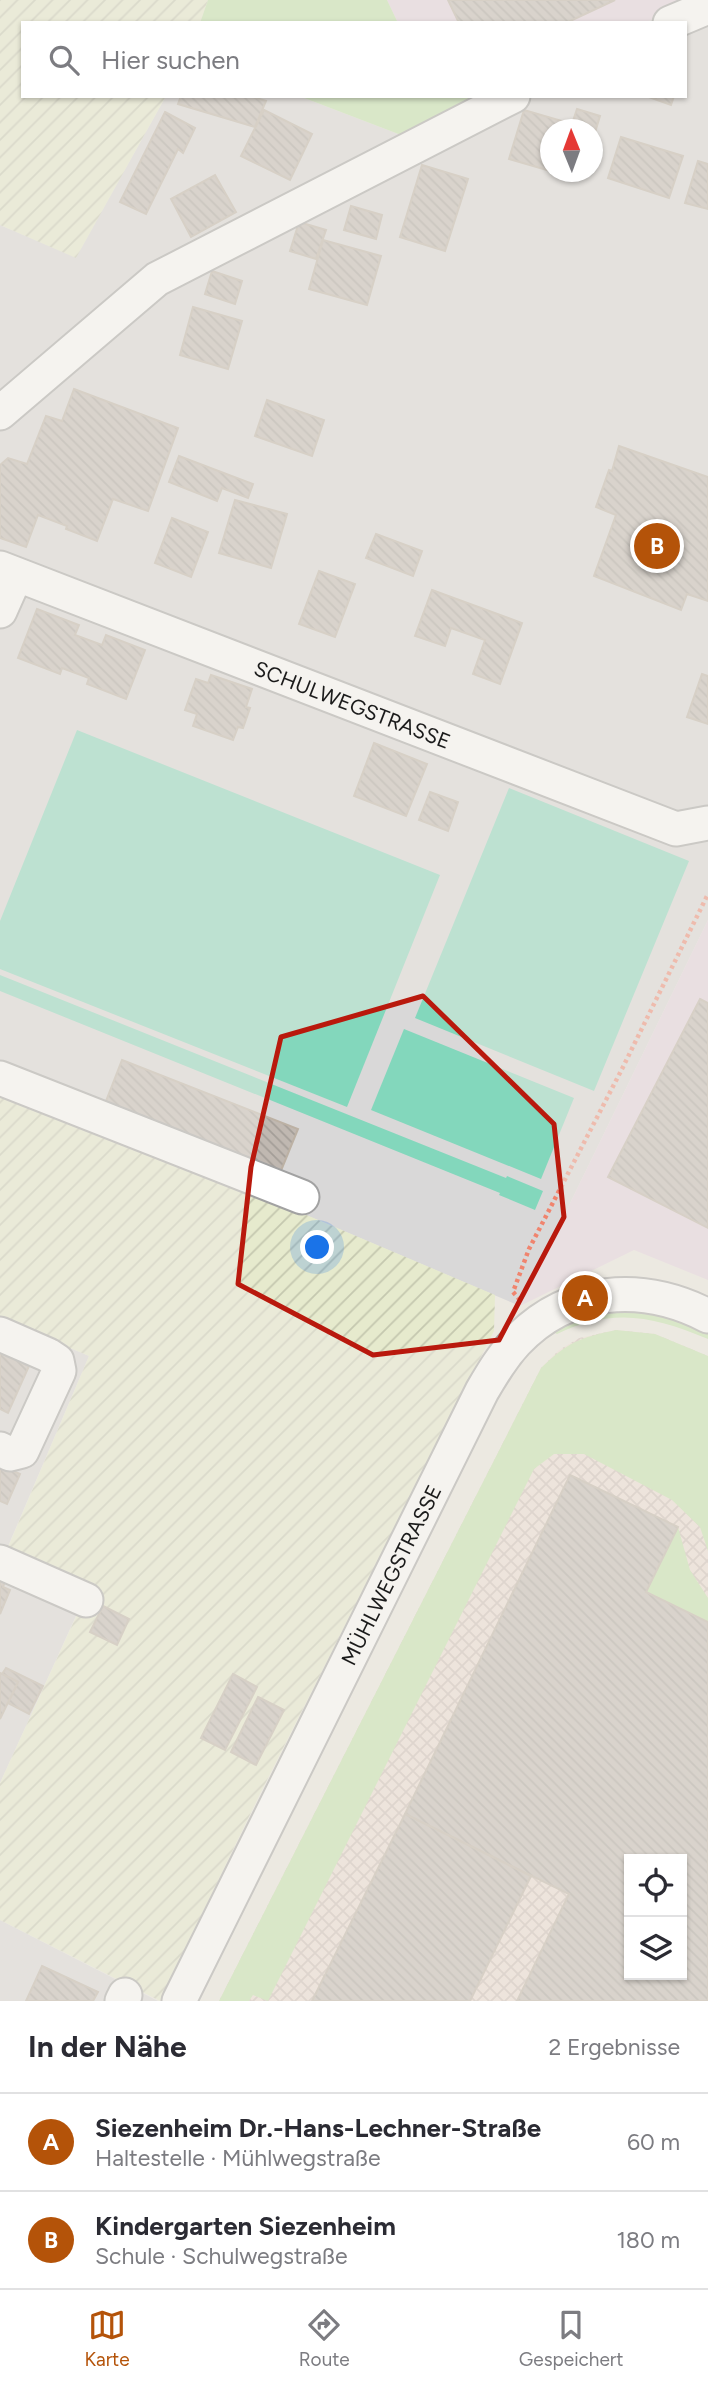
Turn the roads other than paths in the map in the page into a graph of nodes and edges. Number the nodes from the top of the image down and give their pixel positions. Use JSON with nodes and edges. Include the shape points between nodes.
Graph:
{"nodes":[{"id":1,"x":708,"y":7,"type":"edge"},
{"id":2,"x":675,"y":21,"type":"edge"},
{"id":3,"x":509,"y":98,"type":"edge"},
{"id":4,"x":0,"y":413,"type":"edge"},
{"id":5,"x":8,"y":571,"type":"edge"},
{"id":6,"x":0,"y":611,"type":"edge"},
{"id":7,"x":708,"y":823,"type":"edge"},
{"id":8,"x":0,"y":1077,"type":"edge"},
{"id":9,"x":302,"y":1197,"type":"dead end"},
{"id":10,"x":708,"y":1315,"type":"edge"},
{"id":11,"x":0,"y":1334,"type":"edge"},
{"id":12,"x":0,"y":1449,"type":"edge"},
{"id":13,"x":0,"y":1562,"type":"edge"},
{"id":14,"x":86,"y":1600,"type":"dead end"},
{"id":15,"x":179,"y":2001,"type":"edge"}],
"edges":[{"from":1,"to":2,"type":"street"},
{"from":3,"to":4,"type":"street","via":[[157,279]]},
{"from":5,"to":6,"type":"street"},
{"from":5,"to":7,"type":"street","name":"SCHULWEGSTRASSE","via":[[676,829]]},
{"from":8,"to":9,"type":"street"},
{"from":10,"to":15,"type":"street","name":"MÜHLWEGSTRASSE","via":[[686,1304],[636,1293],[585,1298],[539,1322],[496,1367]]},
{"from":11,"to":12,"type":"street","via":[[48,1355],[59,1371],[22,1451],[10,1454]]},
{"from":13,"to":14,"type":"street"}]}
